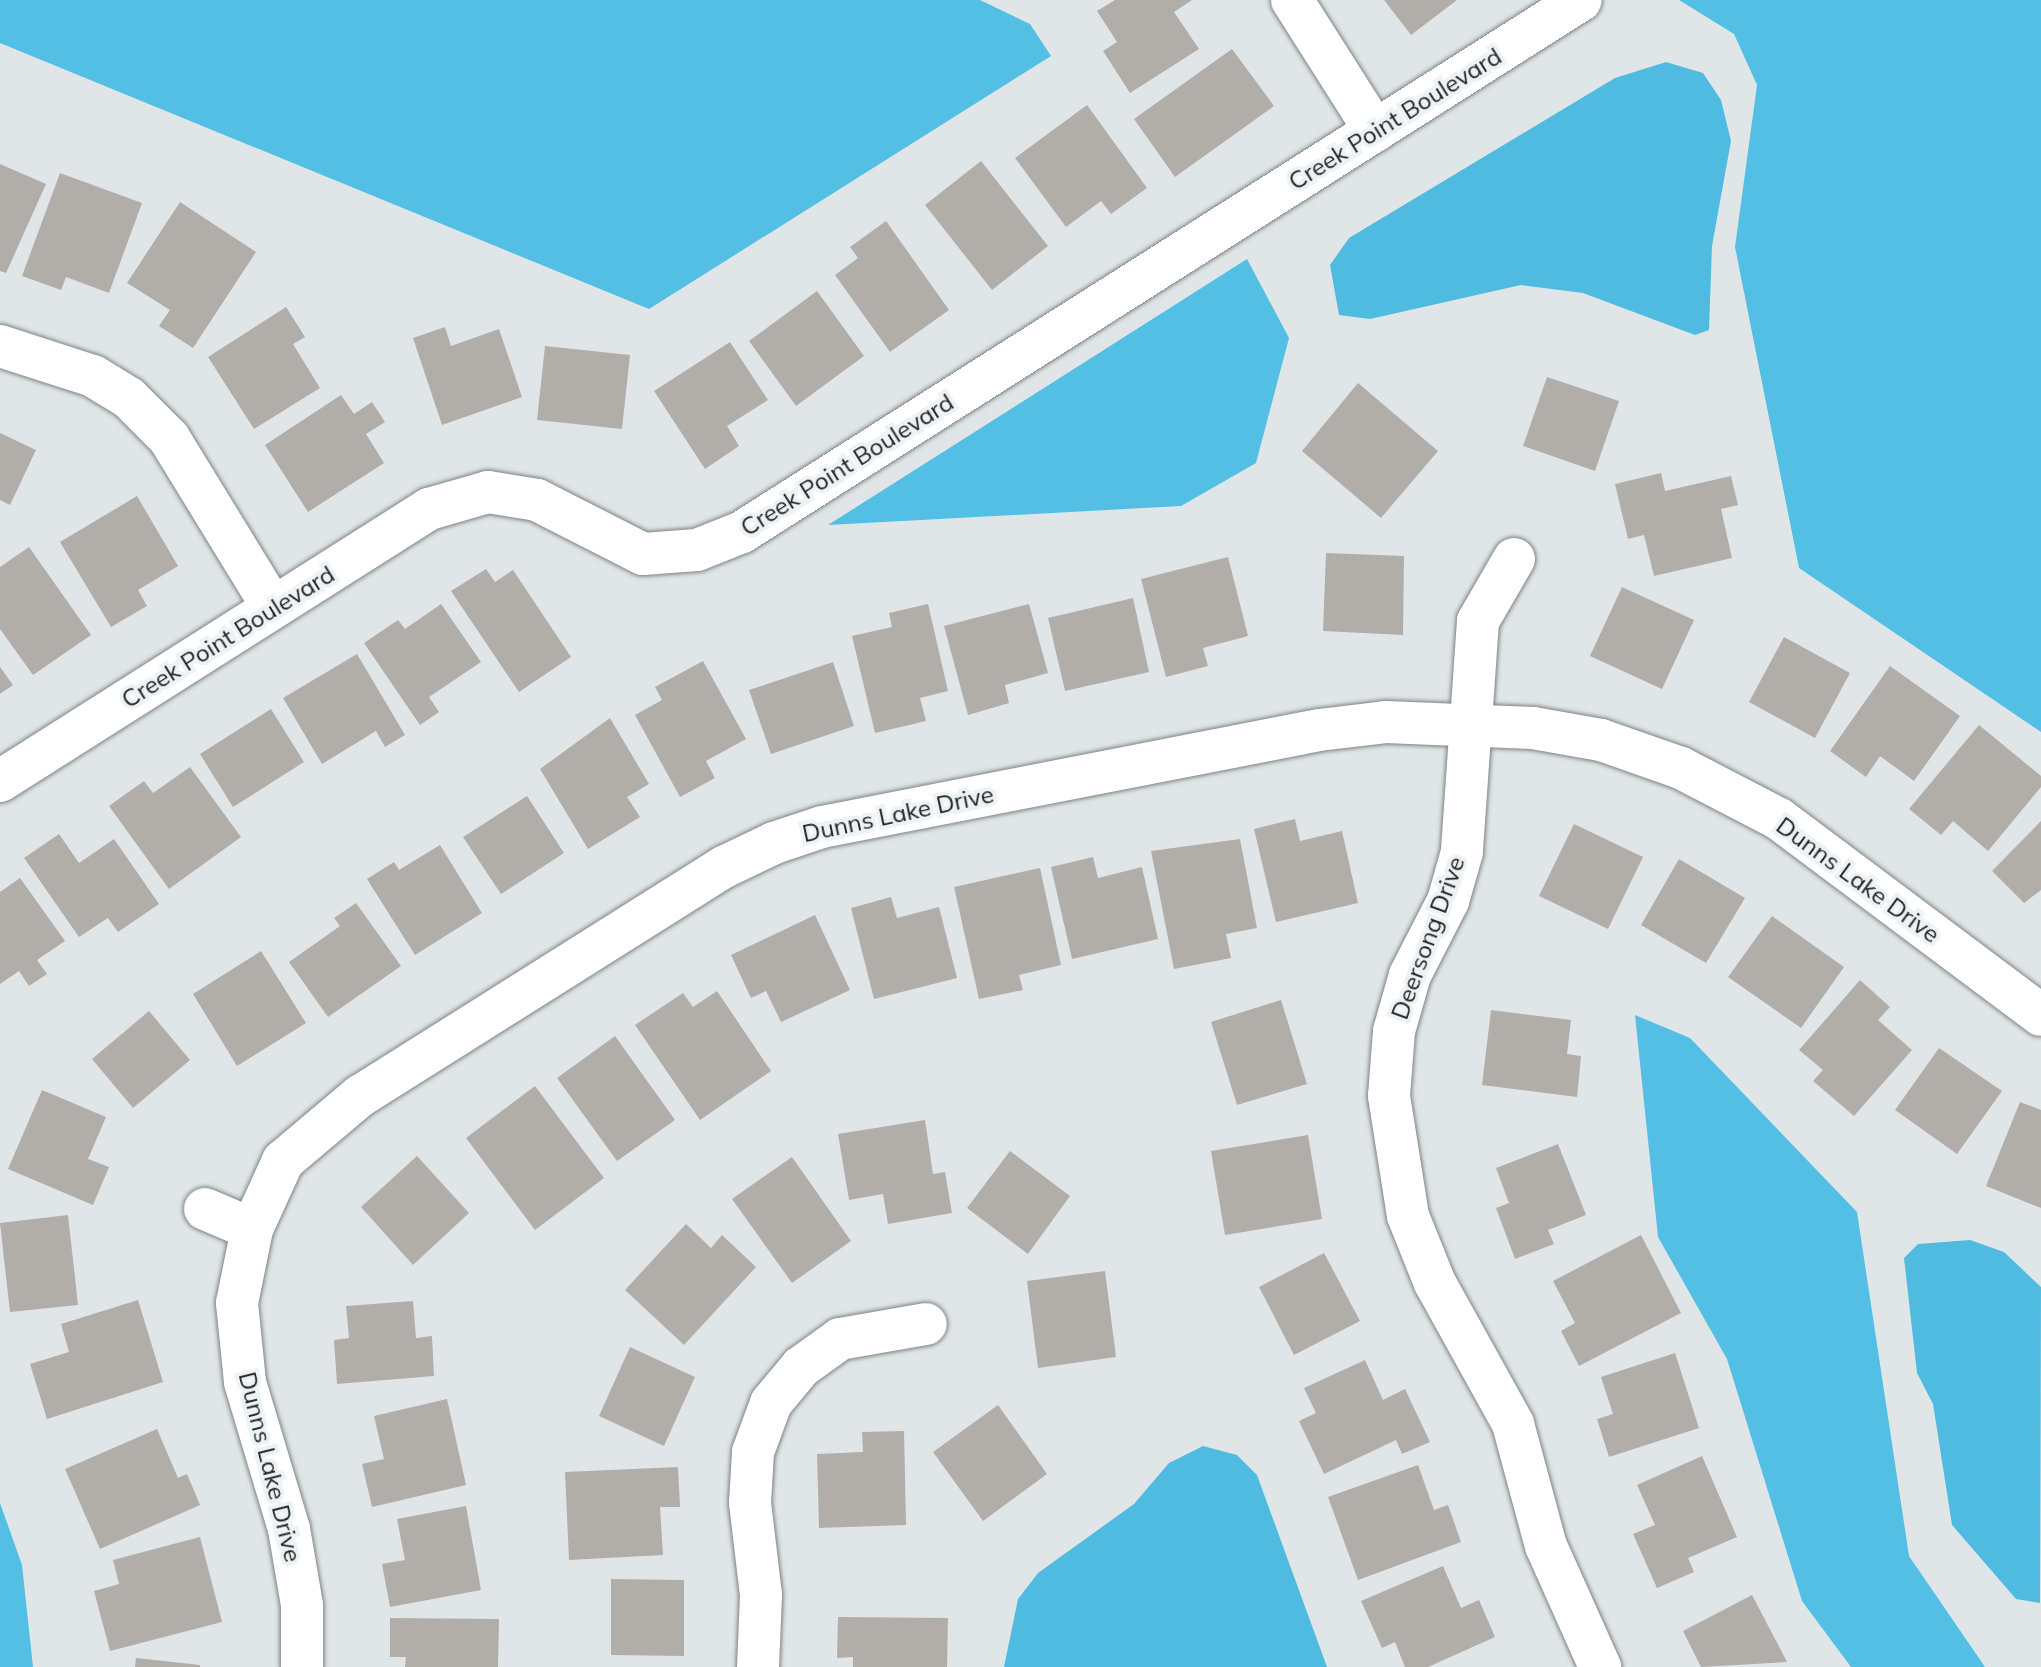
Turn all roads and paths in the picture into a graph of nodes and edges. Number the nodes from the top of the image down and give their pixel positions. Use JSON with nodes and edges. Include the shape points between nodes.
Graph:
{"nodes":[{"id":1,"x":1292,"y":0,"type":"edge"},
{"id":2,"x":1581,"y":0,"type":"edge"},
{"id":3,"x":1375,"y":131,"type":"junction"},
{"id":4,"x":0,"y":346,"type":"edge"},
{"id":5,"x":1514,"y":559,"type":"dead end"},
{"id":6,"x":273,"y":608,"type":"junction"},
{"id":7,"x":1467,"y":725,"type":"junction"},
{"id":8,"x":0,"y":781,"type":"edge"},
{"id":9,"x":2041,"y":1015,"type":"edge"},
{"id":10,"x":205,"y":1209,"type":"dead end"},
{"id":11,"x":252,"y":1229,"type":"junction"},
{"id":12,"x":926,"y":1324,"type":"dead end"},
{"id":13,"x":302,"y":1667,"type":"edge"},
{"id":14,"x":758,"y":1667,"type":"edge"},
{"id":15,"x":1600,"y":1667,"type":"edge"}],
"edges":[{"from":1,"to":3,"type":"street"},
{"from":2,"to":3,"type":"street","name":"Creek Point Boulevard"},
{"from":3,"to":6,"type":"street","name":"Creek Point Boulevard","via":[[742,532],[697,550],[643,554],[537,500],[488,492],[429,509]]},
{"from":4,"to":6,"type":"street","via":[[93,376],[129,398],[169,438]]},
{"from":5,"to":7,"type":"street","name":"Deersong Drive","via":[[1478,621]]},
{"from":6,"to":8,"type":"street","name":"Creek Point Boulevard"},
{"from":7,"to":9,"type":"street","name":"Dunns Lake Drive","via":[[1601,740],[1681,768],[1779,819],[1840,860]]},
{"from":7,"to":11,"type":"street","name":"Dunns Lake Drive","via":[[1386,722],[1319,730],[822,827],[774,843],[724,867],[360,1096],[283,1161]]},
{"from":7,"to":15,"type":"street","name":"Deersong Drive","via":[[1462,852],[1448,901],[1410,975],[1394,1031],[1389,1096],[1408,1216],[1435,1283],[1513,1424],[1546,1546]]},
{"from":10,"to":11,"type":"street"},
{"from":11,"to":13,"type":"street","name":"Dunns Lake Drive","via":[[237,1303],[245,1382],[289,1529],[302,1605]]},
{"from":12,"to":14,"type":"street","via":[[840,1339],[801,1367],[771,1403],[753,1452],[750,1503],[761,1595]]}]}
